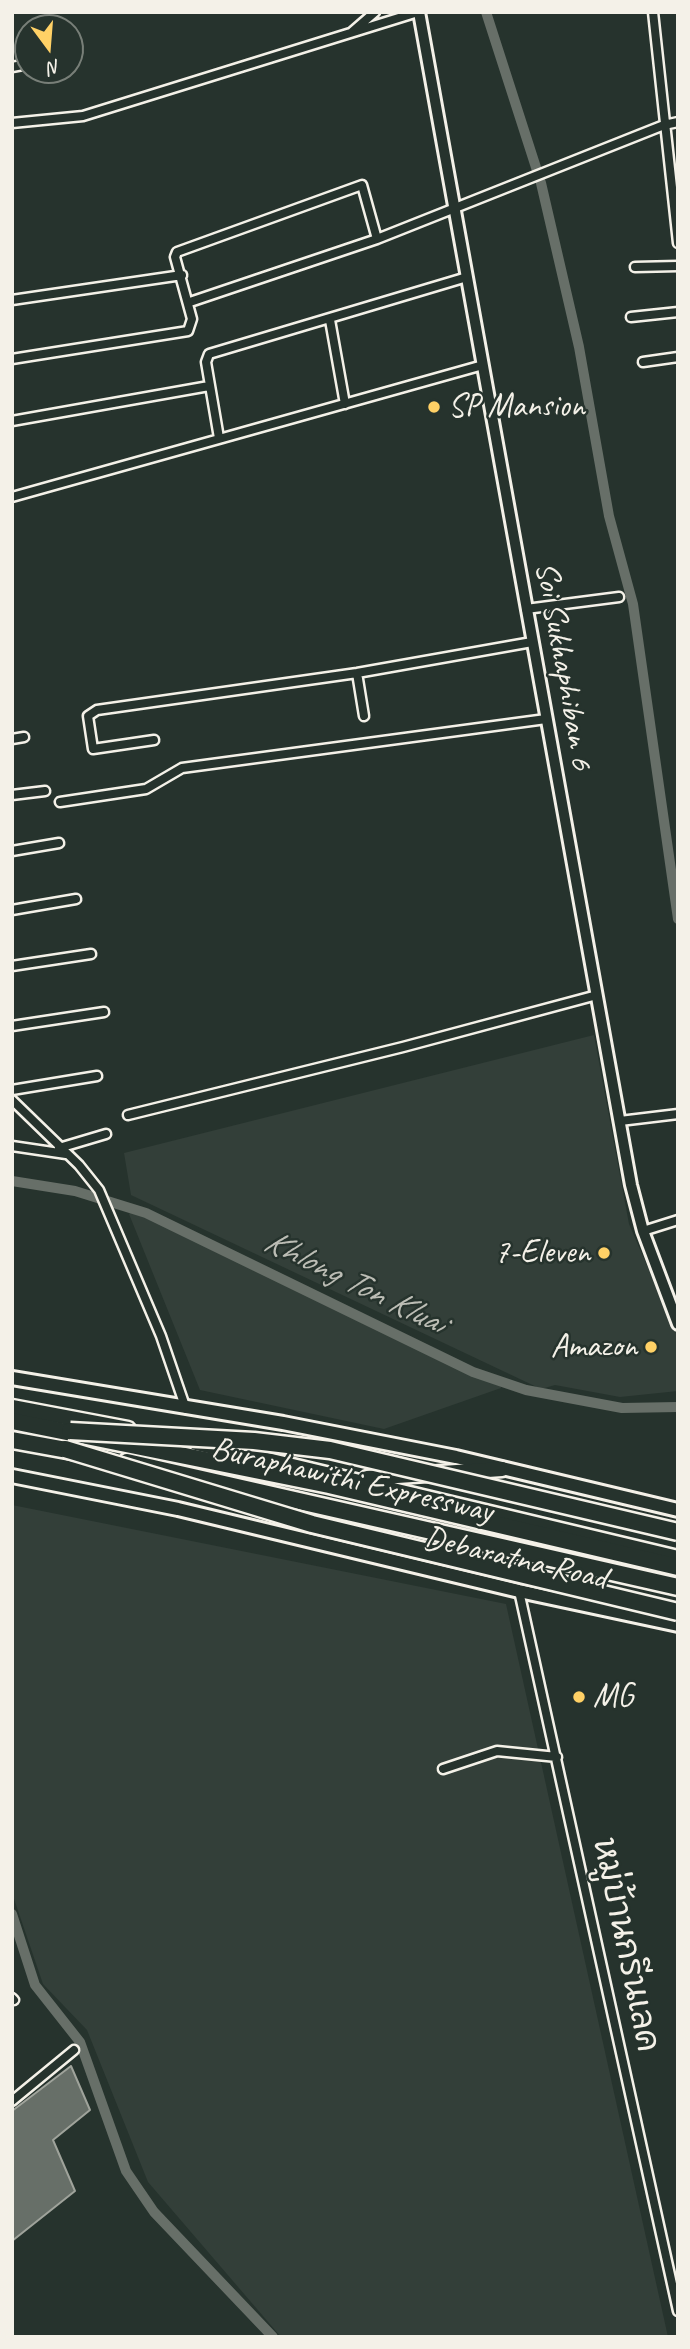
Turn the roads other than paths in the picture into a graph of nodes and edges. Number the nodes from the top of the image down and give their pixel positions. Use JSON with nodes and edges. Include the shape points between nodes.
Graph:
{"nodes":[{"id":1,"x":375,"y":12,"type":"edge"},
{"id":2,"x":419,"y":12,"type":"edge"},
{"id":3,"x":653,"y":12,"type":"edge"},
{"id":4,"x":350,"y":34,"type":"junction"},
{"id":5,"x":678,"y":122,"type":"edge"},
{"id":6,"x":12,"y":123,"type":"edge"},
{"id":7,"x":664,"y":125,"type":"junction"},
{"id":8,"x":455,"y":207,"type":"junction"},
{"id":9,"x":377,"y":239,"type":"junction"},
{"id":10,"x":678,"y":243,"type":"edge"},
{"id":11,"x":678,"y":266,"type":"edge"},
{"id":12,"x":635,"y":267,"type":"dead end"},
{"id":13,"x":182,"y":275,"type":"junction"},
{"id":14,"x":467,"y":278,"type":"junction"},
{"id":15,"x":12,"y":300,"type":"edge"},
{"id":16,"x":190,"y":302,"type":"junction"},
{"id":17,"x":678,"y":312,"type":"edge"},
{"id":18,"x":631,"y":317,"type":"dead end"},
{"id":19,"x":330,"y":320,"type":"junction"},
{"id":20,"x":678,"y":357,"type":"edge"},
{"id":21,"x":12,"y":359,"type":"edge"},
{"id":22,"x":643,"y":362,"type":"dead end"},
{"id":23,"x":483,"y":365,"type":"junction"},
{"id":24,"x":209,"y":386,"type":"junction"},
{"id":25,"x":345,"y":404,"type":"junction"},
{"id":26,"x":12,"y":421,"type":"edge"},
{"id":27,"x":219,"y":439,"type":"junction"},
{"id":28,"x":12,"y":497,"type":"edge"},
{"id":29,"x":620,"y":597,"type":"dead end"},
{"id":30,"x":526,"y":609,"type":"junction"},
{"id":31,"x":532,"y":642,"type":"junction"},
{"id":32,"x":357,"y":673,"type":"junction"},
{"id":33,"x":364,"y":716,"type":"dead end"},
{"id":34,"x":546,"y":719,"type":"junction"},
{"id":35,"x":24,"y":737,"type":"dead end"},
{"id":36,"x":12,"y":739,"type":"edge"},
{"id":37,"x":154,"y":740,"type":"dead end"},
{"id":38,"x":45,"y":791,"type":"dead end"},
{"id":39,"x":12,"y":795,"type":"edge"},
{"id":40,"x":60,"y":802,"type":"dead end"},
{"id":41,"x":59,"y":843,"type":"dead end"},
{"id":42,"x":12,"y":851,"type":"edge"},
{"id":43,"x":76,"y":899,"type":"dead end"},
{"id":44,"x":12,"y":910,"type":"edge"},
{"id":45,"x":91,"y":954,"type":"dead end"},
{"id":46,"x":12,"y":966,"type":"edge"},
{"id":47,"x":597,"y":995,"type":"junction"},
{"id":48,"x":104,"y":1012,"type":"dead end"},
{"id":49,"x":12,"y":1026,"type":"edge"},
{"id":50,"x":97,"y":1076,"type":"dead end"},
{"id":51,"x":12,"y":1090,"type":"edge"},
{"id":52,"x":12,"y":1100,"type":"edge"},
{"id":53,"x":678,"y":1114,"type":"edge"},
{"id":54,"x":128,"y":1115,"type":"dead end"},
{"id":55,"x":620,"y":1121,"type":"junction"},
{"id":56,"x":106,"y":1135,"type":"dead end"},
{"id":57,"x":12,"y":1146,"type":"edge"},
{"id":58,"x":63,"y":1151,"type":"junction"},
{"id":59,"x":678,"y":1220,"type":"edge"},
{"id":60,"x":643,"y":1231,"type":"junction"},
{"id":61,"x":678,"y":1324,"type":"edge"},
{"id":62,"x":12,"y":1378,"type":"edge"},
{"id":63,"x":12,"y":1407,"type":"edge"},
{"id":64,"x":186,"y":1409,"type":"junction"},
{"id":65,"x":12,"y":1421,"type":"edge"},
{"id":66,"x":70,"y":1431,"type":"junction"},
{"id":67,"x":12,"y":1440,"type":"edge"},
{"id":68,"x":12,"y":1447,"type":"edge"},
{"id":69,"x":65,"y":1449,"type":"junction"},
{"id":70,"x":502,"y":1469,"type":"junction"},
{"id":71,"x":12,"y":1476,"type":"edge"},
{"id":72,"x":355,"y":1479,"type":"junction"},
{"id":73,"x":678,"y":1510,"type":"edge"},
{"id":74,"x":678,"y":1532,"type":"edge"},
{"id":75,"x":678,"y":1558,"type":"edge"},
{"id":76,"x":678,"y":1567,"type":"edge"},
{"id":77,"x":678,"y":1589,"type":"edge"},
{"id":78,"x":519,"y":1591,"type":"junction"},
{"id":79,"x":678,"y":1612,"type":"edge"},
{"id":80,"x":678,"y":1625,"type":"edge"},
{"id":81,"x":556,"y":1757,"type":"junction"},
{"id":82,"x":443,"y":1769,"type":"dead end"},
{"id":83,"x":74,"y":2050,"type":"dead end"},
{"id":84,"x":12,"y":2101,"type":"edge"},
{"id":85,"x":678,"y":2311,"type":"edge"}],
"edges":[{"from":1,"to":4,"type":"street"},
{"from":2,"to":4,"type":"street"},
{"from":2,"to":8,"type":"street","name":"Soi Sukhaphiban 6"},
{"from":3,"to":7,"type":"street"},
{"from":4,"to":6,"type":"street","via":[[83,116]]},
{"from":5,"to":7,"type":"street"},
{"from":7,"to":8,"type":"street"},
{"from":7,"to":10,"type":"street"},
{"from":8,"to":9,"type":"street"},
{"from":8,"to":14,"type":"street","name":"Soi Sukhaphiban 6"},
{"from":9,"to":13,"type":"street","via":[[362,185],[180,250],[175,257]]},
{"from":9,"to":16,"type":"street"},
{"from":11,"to":12,"type":"street"},
{"from":13,"to":15,"type":"street"},
{"from":13,"to":16,"type":"street"},
{"from":14,"to":19,"type":"street"},
{"from":14,"to":23,"type":"street","name":"Soi Sukhaphiban 6"},
{"from":16,"to":21,"type":"street","via":[[188,331]]},
{"from":17,"to":18,"type":"street"},
{"from":19,"to":24,"type":"street","via":[[209,354],[205,360]]},
{"from":19,"to":25,"type":"street"},
{"from":20,"to":22,"type":"street"},
{"from":23,"to":25,"type":"street"},
{"from":23,"to":30,"type":"street","name":"Soi Sukhaphiban 6"},
{"from":24,"to":26,"type":"street"},
{"from":24,"to":27,"type":"street"},
{"from":25,"to":27,"type":"street"},
{"from":27,"to":28,"type":"street"},
{"from":29,"to":30,"type":"street"},
{"from":30,"to":31,"type":"street","name":"Soi Sukhaphiban 6"},
{"from":31,"to":32,"type":"street"},
{"from":31,"to":34,"type":"street","name":"Soi Sukhaphiban 6"},
{"from":32,"to":33,"type":"street"},
{"from":32,"to":37,"type":"street","via":[[97,710],[88,716],[93,749]]},
{"from":34,"to":40,"type":"street","via":[[182,768],[146,789]]},
{"from":34,"to":47,"type":"street","name":"Soi Sukhaphiban 6"},
{"from":35,"to":36,"type":"street"},
{"from":38,"to":39,"type":"street"},
{"from":41,"to":42,"type":"street"},
{"from":43,"to":44,"type":"street"},
{"from":45,"to":46,"type":"street"},
{"from":47,"to":54,"type":"street"},
{"from":47,"to":55,"type":"street","name":"Soi Sukhaphiban 6"},
{"from":48,"to":49,"type":"street"},
{"from":50,"to":51,"type":"street"},
{"from":52,"to":58,"type":"street"},
{"from":53,"to":55,"type":"street"},
{"from":55,"to":60,"type":"street","name":"Soi Sukhaphiban 6"},
{"from":56,"to":58,"type":"street"},
{"from":57,"to":58,"type":"street"},
{"from":58,"to":64,"type":"street","via":[[106,1203]]},
{"from":59,"to":60,"type":"street"},
{"from":60,"to":61,"type":"street","name":"Soi Sukhaphiban 6"},
{"from":62,"to":64,"type":"main road"},
{"from":63,"to":72,"type":"highway","name":"Debaratna Road"},
{"from":64,"to":70,"type":"main road","via":[[283,1423]]},
{"from":65,"to":66,"type":"highway","name":"Buraphawithi Expressway"},
{"from":66,"to":74,"type":"highway","bridge":true,"via":[[262,1441],[330,1450]]},
{"from":66,"to":76,"type":"highway","name":"Buraphawithi Expressway","bridge":true},
{"from":67,"to":69,"type":"highway","name":"Buraphawithi Expressway"},
{"from":68,"to":77,"type":"highway","name":"Debaratna Road","via":[[229,1488]]},
{"from":69,"to":77,"type":"highway","name":"Buraphawithi Expressway","bridge":true,"via":[[204,1477]]},
{"from":69,"to":79,"type":"highway","bridge":true,"via":[[312,1524]]},
{"from":70,"to":72,"type":"highway"},
{"from":70,"to":73,"type":"main road"},
{"from":71,"to":78,"type":"main road","name":"Debaratna Road","via":[[267,1530]]},
{"from":72,"to":75,"type":"highway","name":"Debaratna Road"},
{"from":78,"to":80,"type":"main road","name":"Debaratna Road"},
{"from":78,"to":81,"type":"street","name":"หมู่บ้านกรีนเลค"},
{"from":81,"to":82,"type":"street","via":[[497,1751]]},
{"from":81,"to":85,"type":"street","name":"หมู่บ้านกรีนเลค"},
{"from":83,"to":84,"type":"street"}]}
